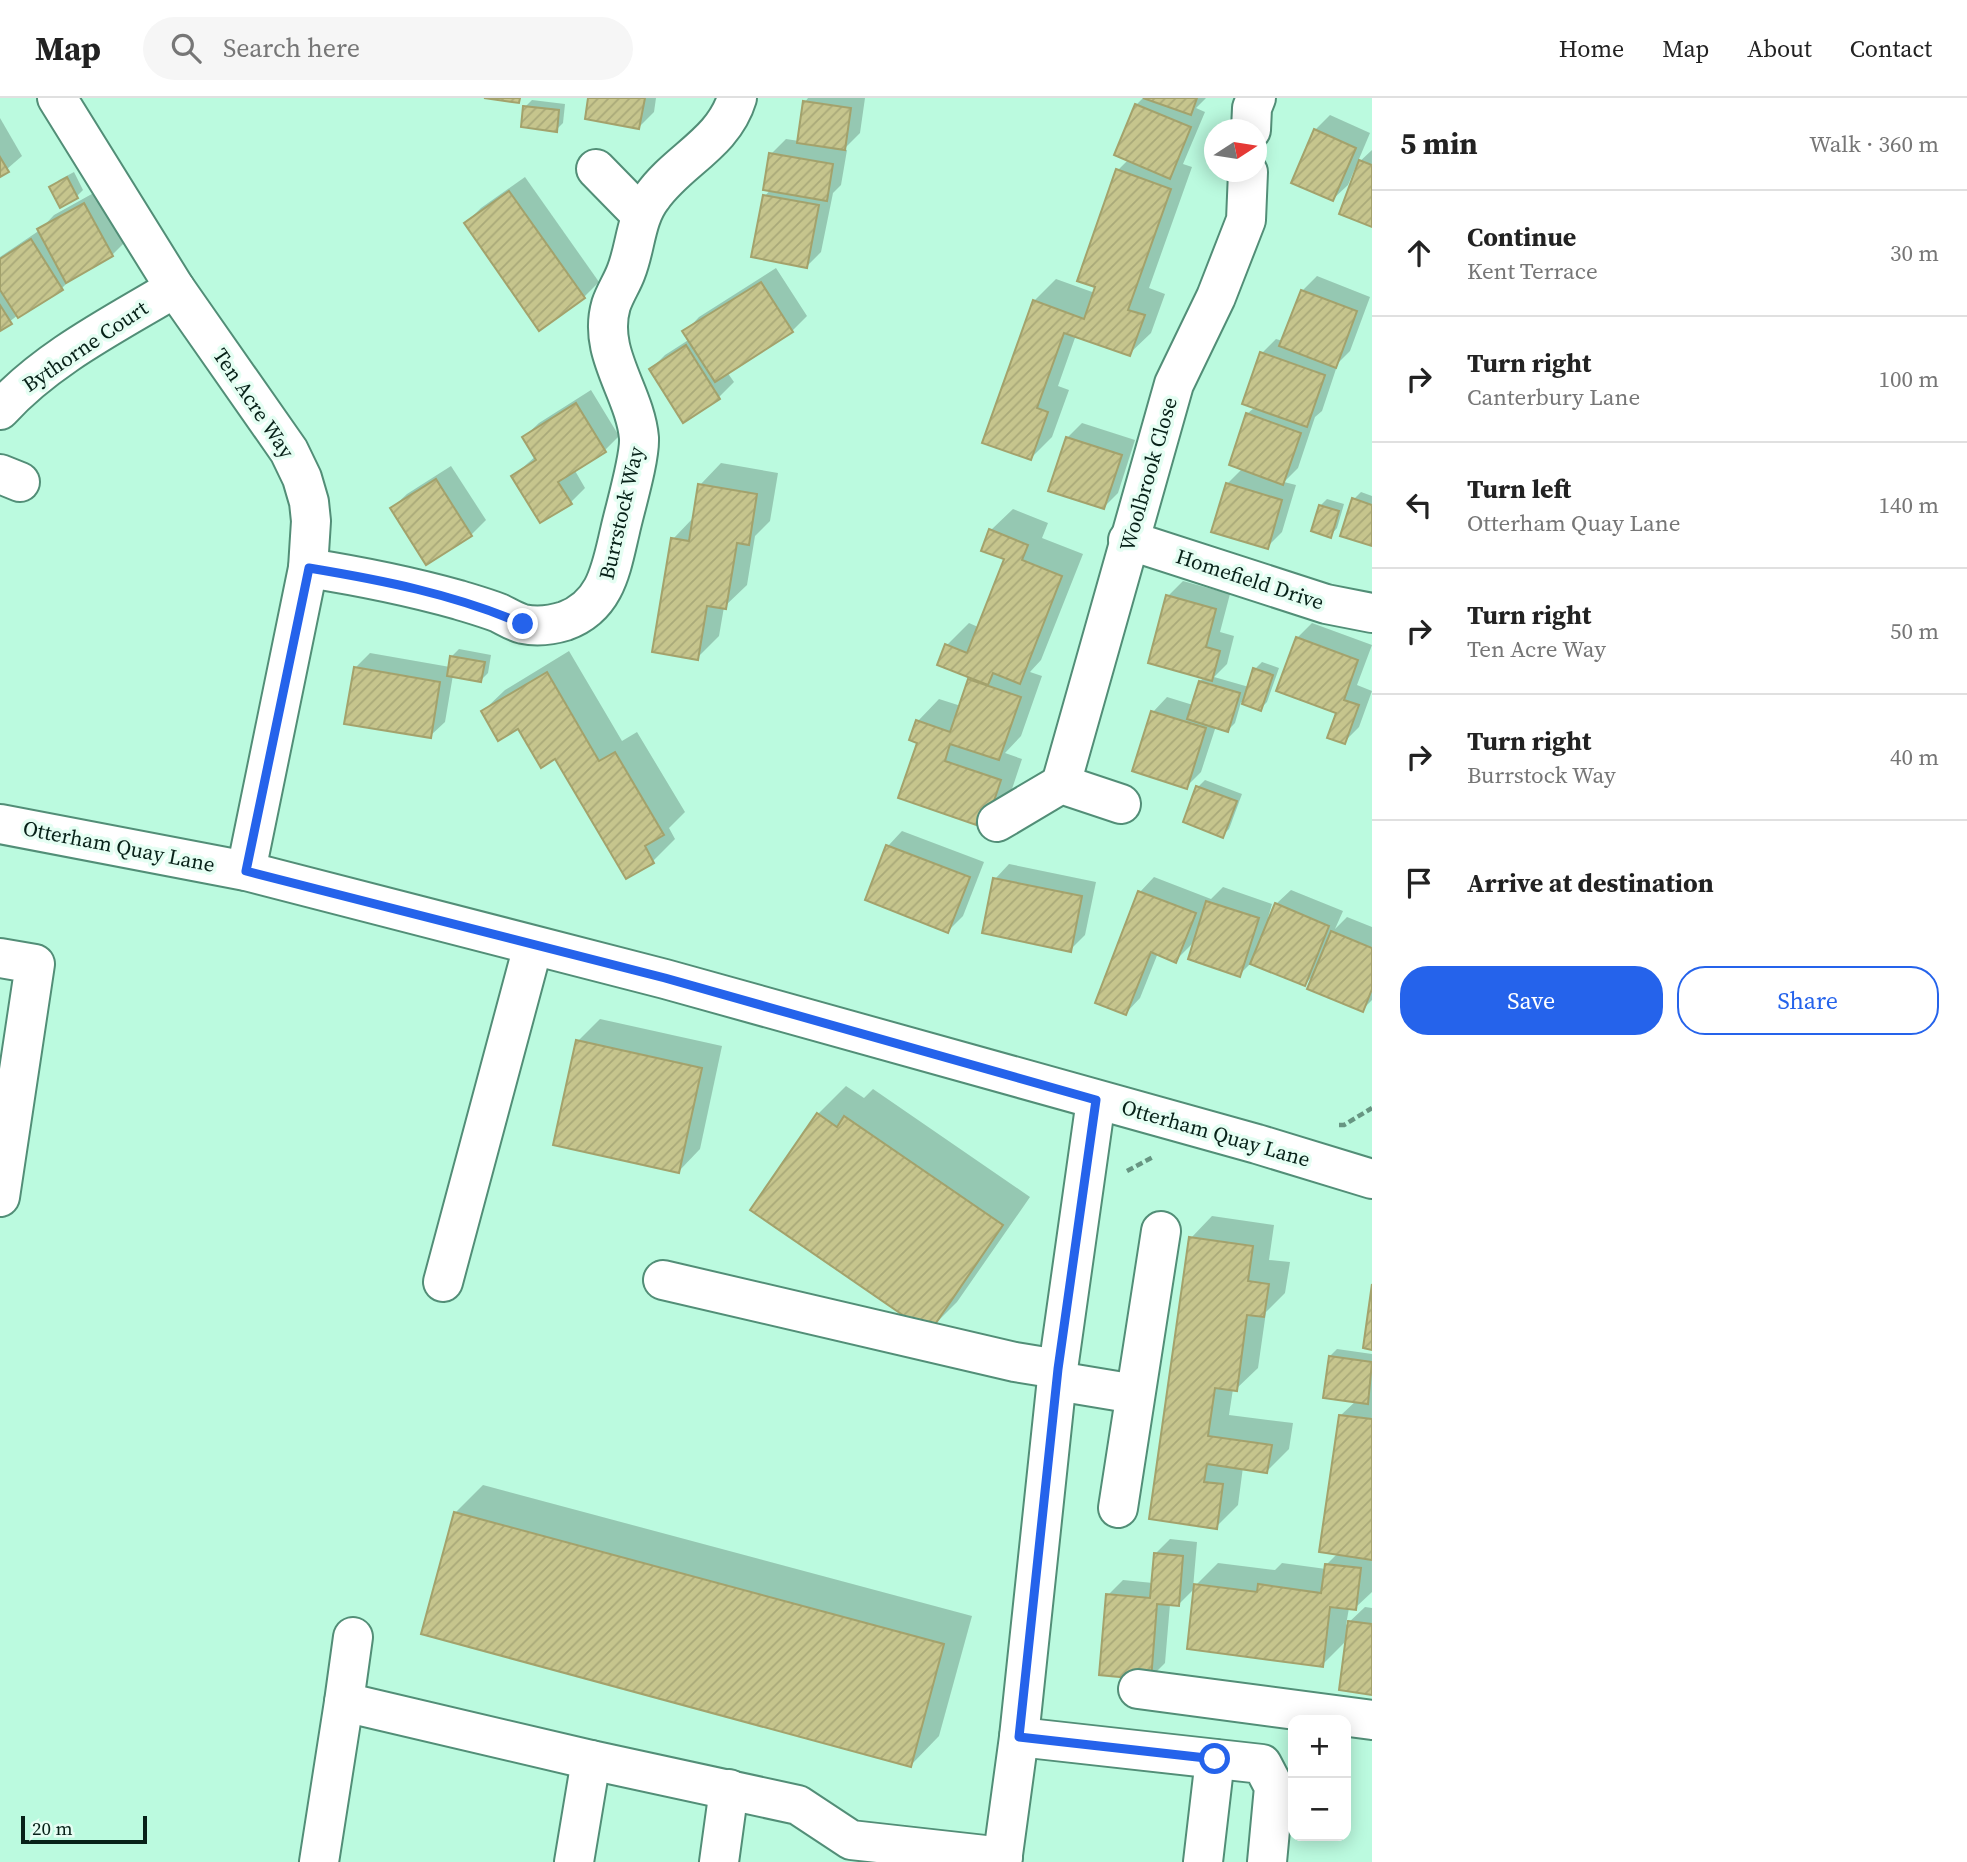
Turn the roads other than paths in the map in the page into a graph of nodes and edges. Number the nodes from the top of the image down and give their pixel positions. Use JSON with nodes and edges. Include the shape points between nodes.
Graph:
{"nodes":[{"id":1,"x":57,"y":98,"type":"edge"},
{"id":2,"x":737,"y":98,"type":"edge"},
{"id":3,"x":1256,"y":98,"type":"edge"},
{"id":4,"x":1252,"y":119,"type":"edge"},
{"id":5,"x":596,"y":169,"type":"dead end"},
{"id":6,"x":1247,"y":182,"type":"edge"},
{"id":7,"x":641,"y":215,"type":"junction"},
{"id":8,"x":175,"y":288,"type":"junction"},
{"id":9,"x":0,"y":410,"type":"edge"},
{"id":10,"x":1128,"y":540,"type":"junction"},
{"id":11,"x":309,"y":568,"type":"junction"},
{"id":12,"x":1372,"y":613,"type":"edge"},
{"id":13,"x":1061,"y":784,"type":"junction"},
{"id":14,"x":1121,"y":804,"type":"dead end"},
{"id":15,"x":997,"y":821,"type":"dead end"},
{"id":16,"x":0,"y":824,"type":"edge"},
{"id":17,"x":246,"y":871,"type":"junction"},
{"id":18,"x":533,"y":946,"type":"junction"},
{"id":19,"x":0,"y":958,"type":"edge"},
{"id":20,"x":1096,"y":1100,"type":"junction"},
{"id":21,"x":1372,"y":1179,"type":"edge"},
{"id":22,"x":0,"y":1197,"type":"edge"},
{"id":23,"x":1161,"y":1231,"type":"dead end"},
{"id":24,"x":663,"y":1280,"type":"dead end"},
{"id":25,"x":443,"y":1282,"type":"dead end"},
{"id":26,"x":1058,"y":1375,"type":"junction"},
{"id":27,"x":1135,"y":1394,"type":"junction"},
{"id":28,"x":1118,"y":1507,"type":"dead end"},
{"id":29,"x":353,"y":1637,"type":"dead end"},
{"id":30,"x":1138,"y":1689,"type":"dead end"},
{"id":31,"x":345,"y":1702,"type":"junction"},
{"id":32,"x":1372,"y":1720,"type":"edge"},
{"id":33,"x":1019,"y":1737,"type":"junction"},
{"id":34,"x":1215,"y":1759,"type":"junction"},
{"id":35,"x":591,"y":1760,"type":"junction"},
{"id":36,"x":729,"y":1789,"type":"junction"},
{"id":37,"x":849,"y":1851,"type":"edge"},
{"id":38,"x":1002,"y":1860,"type":"edge"},
{"id":39,"x":319,"y":1862,"type":"edge"},
{"id":40,"x":574,"y":1862,"type":"edge"},
{"id":41,"x":719,"y":1862,"type":"edge"},
{"id":42,"x":1203,"y":1862,"type":"edge"},
{"id":43,"x":1267,"y":1862,"type":"edge"}],
"edges":[{"from":1,"to":8,"type":"street","name":"Ten Acre Way"},
{"from":2,"to":7,"type":"street","name":"Burrstock Way","via":[[718,133],[652,197]]},
{"from":3,"to":4,"type":"street"},
{"from":5,"to":7,"type":"street"},
{"from":6,"to":10,"type":"street","name":"Woolbrook Close","via":[[1245,220],[1216,297],[1174,384]]},
{"from":7,"to":11,"type":"street","name":"Burrstock Way","via":[[608,325],[615,368],[633,408],[639,442],[614,560],[594,604],[559,623],[523,624],[416,589]]},
{"from":8,"to":9,"type":"street","name":"Bythorne Court","via":[[42,372]]},
{"from":8,"to":11,"type":"street","name":"Ten Acre Way","via":[[297,466],[311,514]]},
{"from":10,"to":12,"type":"street","name":"Homefield Drive","via":[[1326,604]]},
{"from":10,"to":13,"type":"street","name":"Woolbrook Close"},
{"from":11,"to":17,"type":"street","name":"Ten Acre Way"},
{"from":13,"to":14,"type":"street"},
{"from":13,"to":15,"type":"street"},
{"from":16,"to":17,"type":"street","name":"Otterham Quay Lane"},
{"from":17,"to":18,"type":"street","name":"Otterham Quay Lane"},
{"from":18,"to":20,"type":"street","name":"Otterham Quay Lane","via":[[665,978]]},
{"from":18,"to":25,"type":"street"},
{"from":19,"to":22,"type":"street","via":[[35,964]]},
{"from":20,"to":21,"type":"street","name":"Otterham Quay Lane"},
{"from":20,"to":26,"type":"street"},
{"from":23,"to":27,"type":"street"},
{"from":24,"to":26,"type":"street"},
{"from":26,"to":27,"type":"street"},
{"from":26,"to":33,"type":"street"},
{"from":27,"to":28,"type":"street"},
{"from":29,"to":31,"type":"street"},
{"from":30,"to":32,"type":"street"},
{"from":31,"to":35,"type":"street"},
{"from":31,"to":39,"type":"street"},
{"from":33,"to":34,"type":"street"},
{"from":33,"to":38,"type":"street"},
{"from":34,"to":42,"type":"street"},
{"from":34,"to":43,"type":"street","via":[[1262,1764],[1274,1787]]},
{"from":35,"to":36,"type":"street"},
{"from":35,"to":40,"type":"street"},
{"from":36,"to":37,"type":"street","via":[[798,1805]]},
{"from":36,"to":41,"type":"street"},
{"from":37,"to":38,"type":"street"}]}
